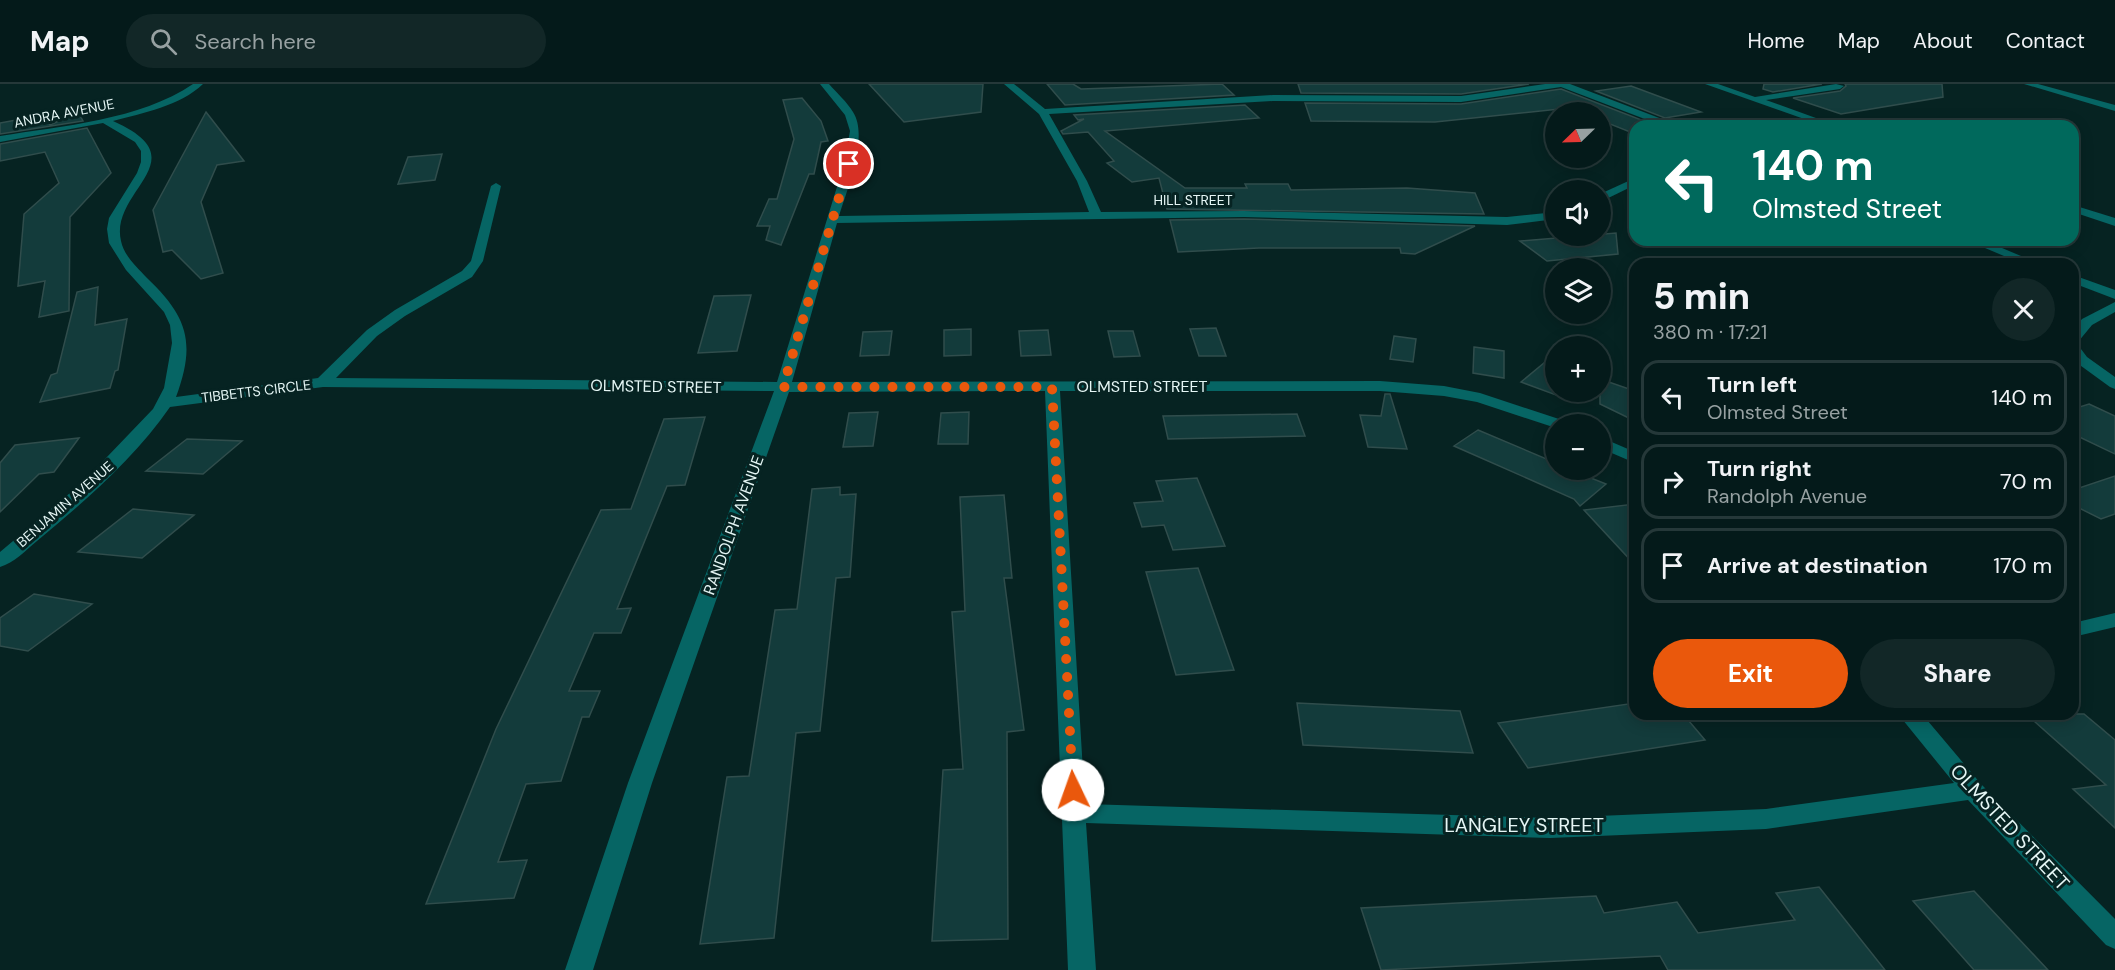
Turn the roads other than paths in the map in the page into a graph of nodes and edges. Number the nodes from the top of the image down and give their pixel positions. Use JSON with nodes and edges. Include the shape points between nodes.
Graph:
{"nodes":[{"id":1,"x":199,"y":84,"type":"edge"},
{"id":2,"x":824,"y":84,"type":"edge"},
{"id":3,"x":1008,"y":84,"type":"edge"},
{"id":4,"x":1563,"y":84,"type":"edge"},
{"id":5,"x":1709,"y":84,"type":"edge"},
{"id":6,"x":2028,"y":84,"type":"edge"},
{"id":7,"x":1840,"y":86,"type":"dead end"},
{"id":8,"x":1264,"y":91,"type":"dead end"},
{"id":9,"x":1273,"y":98,"type":"junction"},
{"id":10,"x":1755,"y":100,"type":"junction"},
{"id":11,"x":2115,"y":108,"type":"edge"},
{"id":12,"x":1042,"y":111,"type":"junction"},
{"id":13,"x":103,"y":120,"type":"junction"},
{"id":14,"x":1656,"y":120,"type":"edge"},
{"id":15,"x":1815,"y":120,"type":"edge"},
{"id":16,"x":0,"y":139,"type":"edge"},
{"id":17,"x":1629,"y":184,"type":"edge"},
{"id":18,"x":496,"y":186,"type":"dead end"},
{"id":19,"x":1611,"y":193,"type":"edge"},
{"id":20,"x":2079,"y":210,"type":"edge"},
{"id":21,"x":1096,"y":215,"type":"junction"},
{"id":22,"x":1545,"y":216,"type":"edge"},
{"id":23,"x":831,"y":220,"type":"junction"},
{"id":24,"x":2115,"y":222,"type":"edge"},
{"id":25,"x":1988,"y":246,"type":"edge"},
{"id":26,"x":2018,"y":258,"type":"edge"},
{"id":27,"x":2079,"y":281,"type":"edge"},
{"id":28,"x":2115,"y":295,"type":"edge"},
{"id":29,"x":2115,"y":306,"type":"edge"},
{"id":30,"x":2079,"y":332,"type":"edge"},
{"id":31,"x":2079,"y":356,"type":"edge"},
{"id":32,"x":323,"y":382,"type":"junction"},
{"id":33,"x":2115,"y":384,"type":"edge"},
{"id":34,"x":783,"y":387,"type":"junction"},
{"id":35,"x":1052,"y":387,"type":"junction"},
{"id":36,"x":166,"y":403,"type":"junction"},
{"id":37,"x":1545,"y":419,"type":"edge"},
{"id":38,"x":1611,"y":447,"type":"edge"},
{"id":39,"x":1629,"y":455,"type":"edge"},
{"id":40,"x":0,"y":561,"type":"edge"},
{"id":41,"x":2115,"y":620,"type":"edge"},
{"id":42,"x":2079,"y":629,"type":"edge"},
{"id":43,"x":1914,"y":720,"type":"edge"},
{"id":44,"x":1973,"y":790,"type":"junction"},
{"id":45,"x":1074,"y":813,"type":"junction"},
{"id":46,"x":2115,"y":937,"type":"edge"},
{"id":47,"x":579,"y":970,"type":"edge"},
{"id":48,"x":1082,"y":970,"type":"edge"}],
"edges":[{"from":1,"to":13,"type":"street","name":"ANDRA AVENUE","via":[[172,99]]},
{"from":2,"to":23,"type":"street","name":"RANDOLPH AVENUE","via":[[850,114],[855,131]]},
{"from":3,"to":12,"type":"street"},
{"from":4,"to":9,"type":"street","via":[[1461,99]]},
{"from":4,"to":14,"type":"street"},
{"from":5,"to":10,"type":"street"},
{"from":6,"to":11,"type":"street"},
{"from":7,"to":10,"type":"street"},
{"from":8,"to":9,"type":"street"},
{"from":9,"to":12,"type":"street"},
{"from":10,"to":15,"type":"street"},
{"from":12,"to":21,"type":"street","via":[[1082,181]]},
{"from":13,"to":16,"type":"street","name":"ANDRA AVENUE"},
{"from":13,"to":36,"type":"street","name":"BENJAMIN AVENUE","via":[[139,140],[146,153],[146,166],[121,204],[113,226],[114,245],[162,300],[177,326],[178,364]]},
{"from":17,"to":19,"type":"street"},
{"from":18,"to":32,"type":"street","name":"TIBBETTS CIRCLE","via":[[477,261],[467,274],[372,333]]},
{"from":20,"to":24,"type":"street"},
{"from":21,"to":22,"type":"street","name":"HILL STREET","via":[[1354,215],[1508,221]]},
{"from":21,"to":23,"type":"street","name":"HILL STREET"},
{"from":23,"to":34,"type":"street","name":"RANDOLPH AVENUE"},
{"from":25,"to":26,"type":"street"},
{"from":27,"to":28,"type":"street"},
{"from":29,"to":30,"type":"street","via":[[2087,322]]},
{"from":31,"to":33,"type":"street"},
{"from":32,"to":34,"type":"street","name":"OLMSTED STREET"},
{"from":32,"to":36,"type":"street","name":"TIBBETTS CIRCLE"},
{"from":34,"to":35,"type":"street","name":"OLMSTED STREET"},
{"from":34,"to":47,"type":"street","name":"RANDOLPH AVENUE","via":[[640,783]]},
{"from":35,"to":37,"type":"street","name":"OLMSTED STREET","via":[[1380,386],[1480,398]]},
{"from":35,"to":45,"type":"street"},
{"from":36,"to":40,"type":"street","name":"BENJAMIN AVENUE","via":[[106,471]]},
{"from":38,"to":39,"type":"street"},
{"from":41,"to":42,"type":"street"},
{"from":43,"to":44,"type":"street","name":"OLMSTED STREET"},
{"from":44,"to":45,"type":"street","name":"LANGLEY STREET","via":[[1766,819],[1550,828]]},
{"from":44,"to":46,"type":"street","name":"OLMSTED STREET"},
{"from":45,"to":48,"type":"street"}]}
